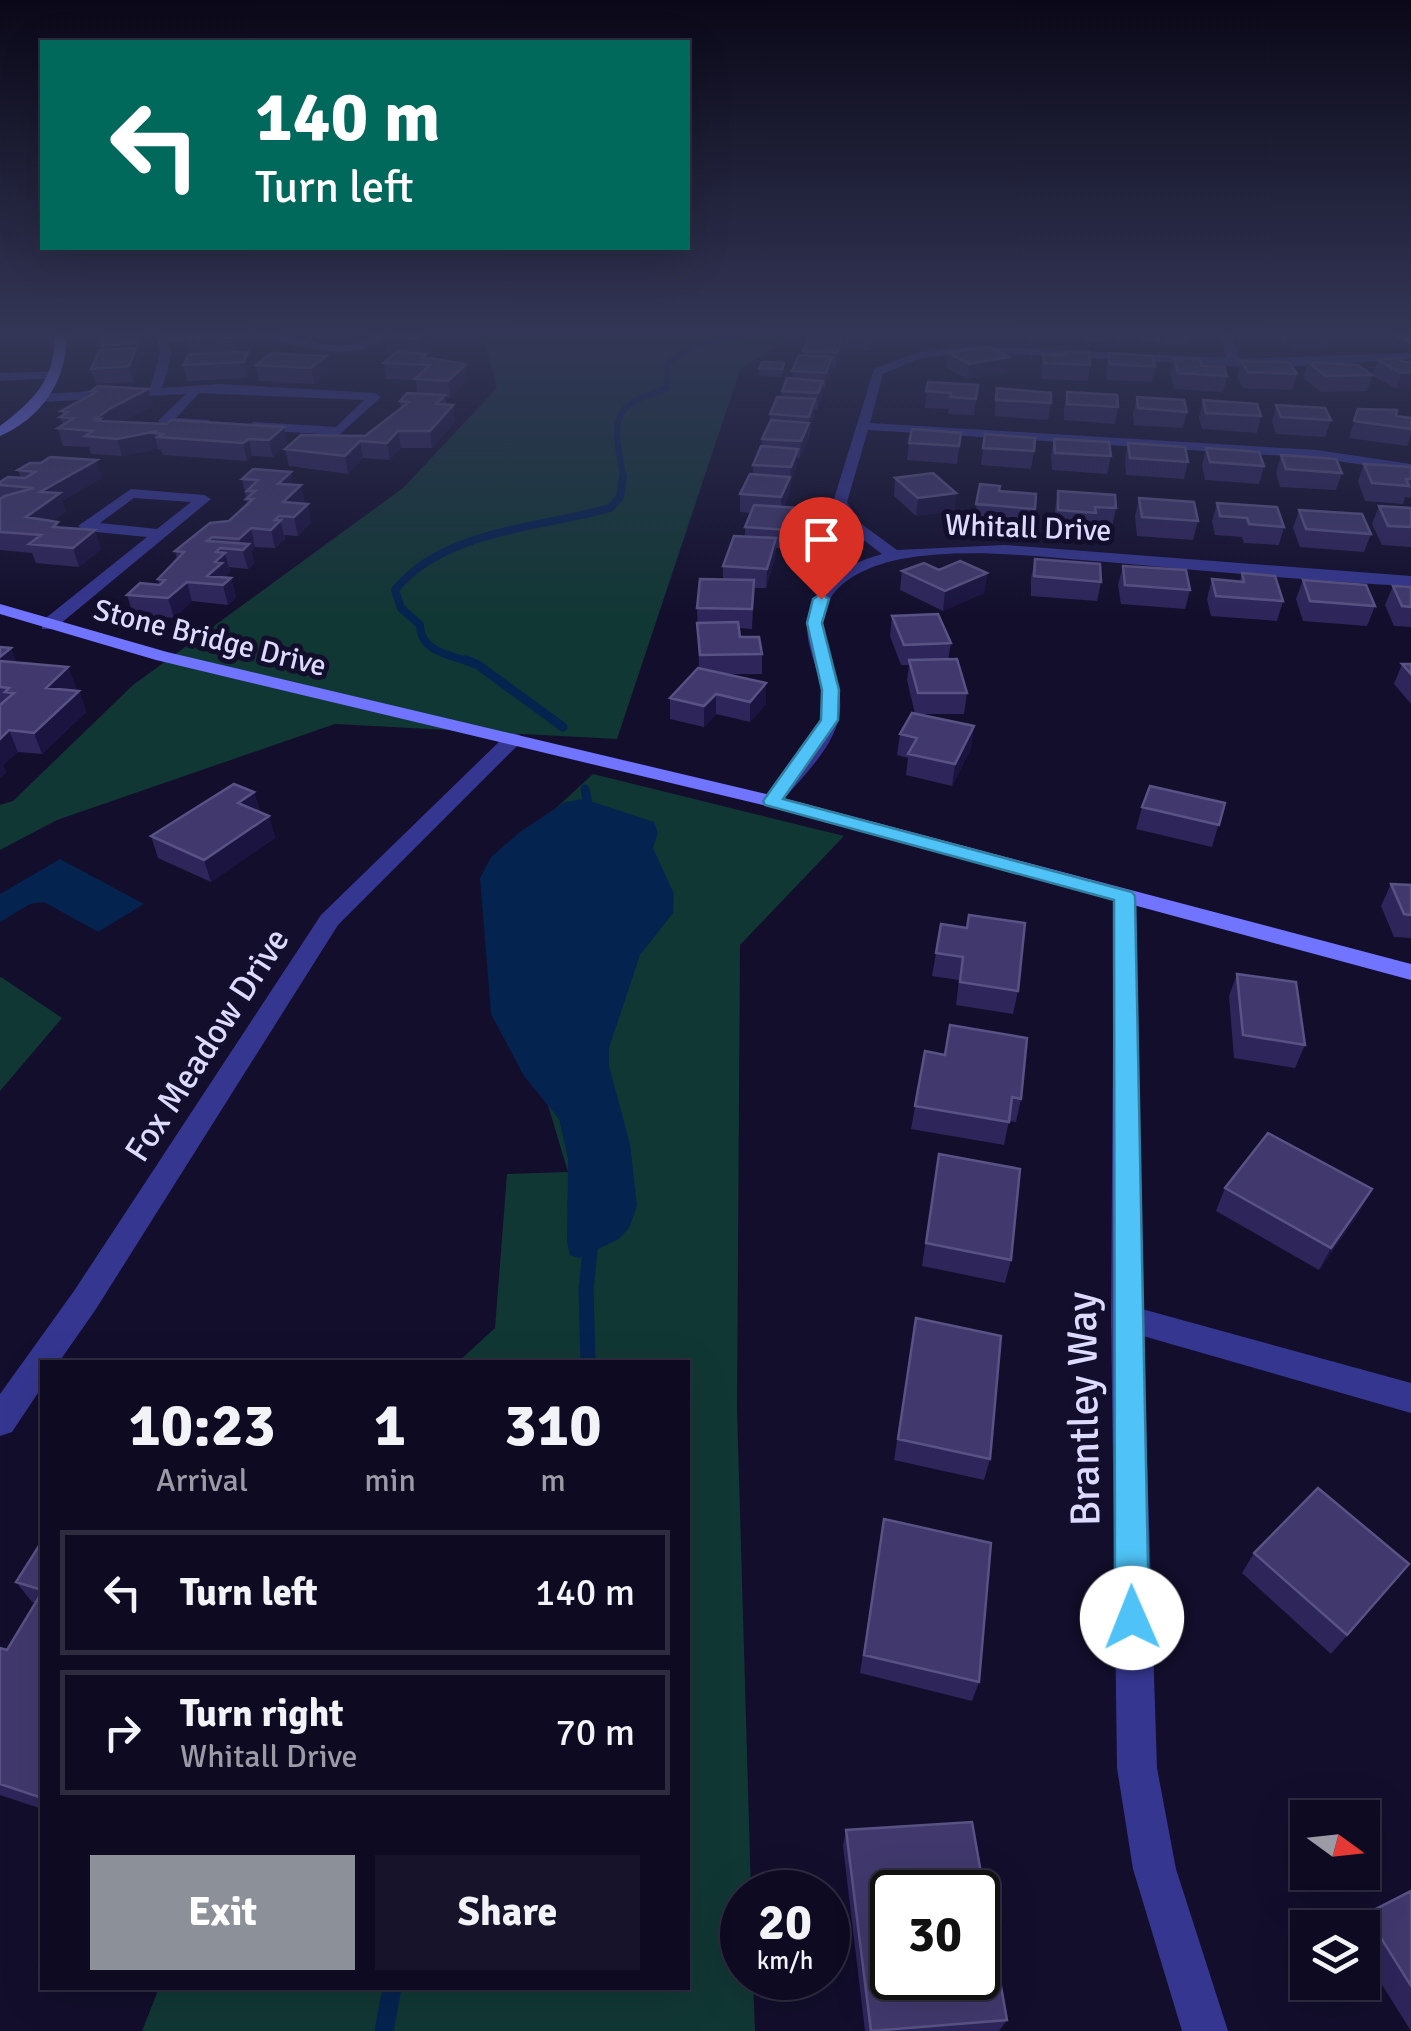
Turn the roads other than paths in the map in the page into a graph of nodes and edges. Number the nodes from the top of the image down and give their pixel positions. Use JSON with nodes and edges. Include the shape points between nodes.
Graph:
{"nodes":[{"id":1,"x":287,"y":428,"type":"edge"},
{"id":2,"x":342,"y":428,"type":"edge"},
{"id":3,"x":860,"y":428,"type":"edge"},
{"id":4,"x":890,"y":428,"type":"edge"},
{"id":5,"x":1411,"y":468,"type":"edge"},
{"id":6,"x":160,"y":534,"type":"junction"},
{"id":7,"x":895,"y":556,"type":"junction"},
{"id":8,"x":1411,"y":580,"type":"edge"},
{"id":9,"x":0,"y":609,"type":"edge"},
{"id":10,"x":48,"y":626,"type":"junction"},
{"id":11,"x":514,"y":739,"type":"junction"},
{"id":12,"x":772,"y":801,"type":"junction"},
{"id":13,"x":1125,"y":896,"type":"junction"},
{"id":14,"x":1411,"y":972,"type":"edge"},
{"id":15,"x":1127,"y":1318,"type":"junction"},
{"id":16,"x":43,"y":1360,"type":"edge"},
{"id":17,"x":40,"y":1365,"type":"edge"},
{"id":18,"x":1411,"y":1398,"type":"edge"},
{"id":19,"x":0,"y":1421,"type":"edge"},
{"id":20,"x":1205,"y":2031,"type":"edge"}],
"edges":[{"from":1,"to":2,"type":"street"},
{"from":3,"to":7,"type":"street","via":[[842,510]]},
{"from":4,"to":5,"type":"street","via":[[1317,454]]},
{"from":6,"to":6,"type":"street","via":[[204,498],[131,492],[86,526]]},
{"from":6,"to":10,"type":"street"},
{"from":7,"to":8,"type":"street","name":"Whitall Drive","via":[[1008,550]]},
{"from":7,"to":12,"type":"street","name":"Whitall Drive","via":[[844,576],[817,606],[830,720]]},
{"from":9,"to":10,"type":"street","name":"Stone Bridge Drive"},
{"from":10,"to":11,"type":"street","name":"Stone Bridge Drive"},
{"from":11,"to":12,"type":"street","name":"Stone Bridge Drive"},
{"from":11,"to":16,"type":"street","name":"Fox Meadow Drive","via":[[319,934]]},
{"from":12,"to":13,"type":"street","name":"Stone Bridge Drive"},
{"from":13,"to":14,"type":"street","name":"Stone Bridge Drive"},
{"from":13,"to":15,"type":"street","name":"Brantley Way"},
{"from":15,"to":18,"type":"street"},
{"from":15,"to":20,"type":"street","name":"Brantley Way","via":[[1133,1693],[1144,1830]]},
{"from":17,"to":19,"type":"street","name":"Fox Meadow Drive"}]}
